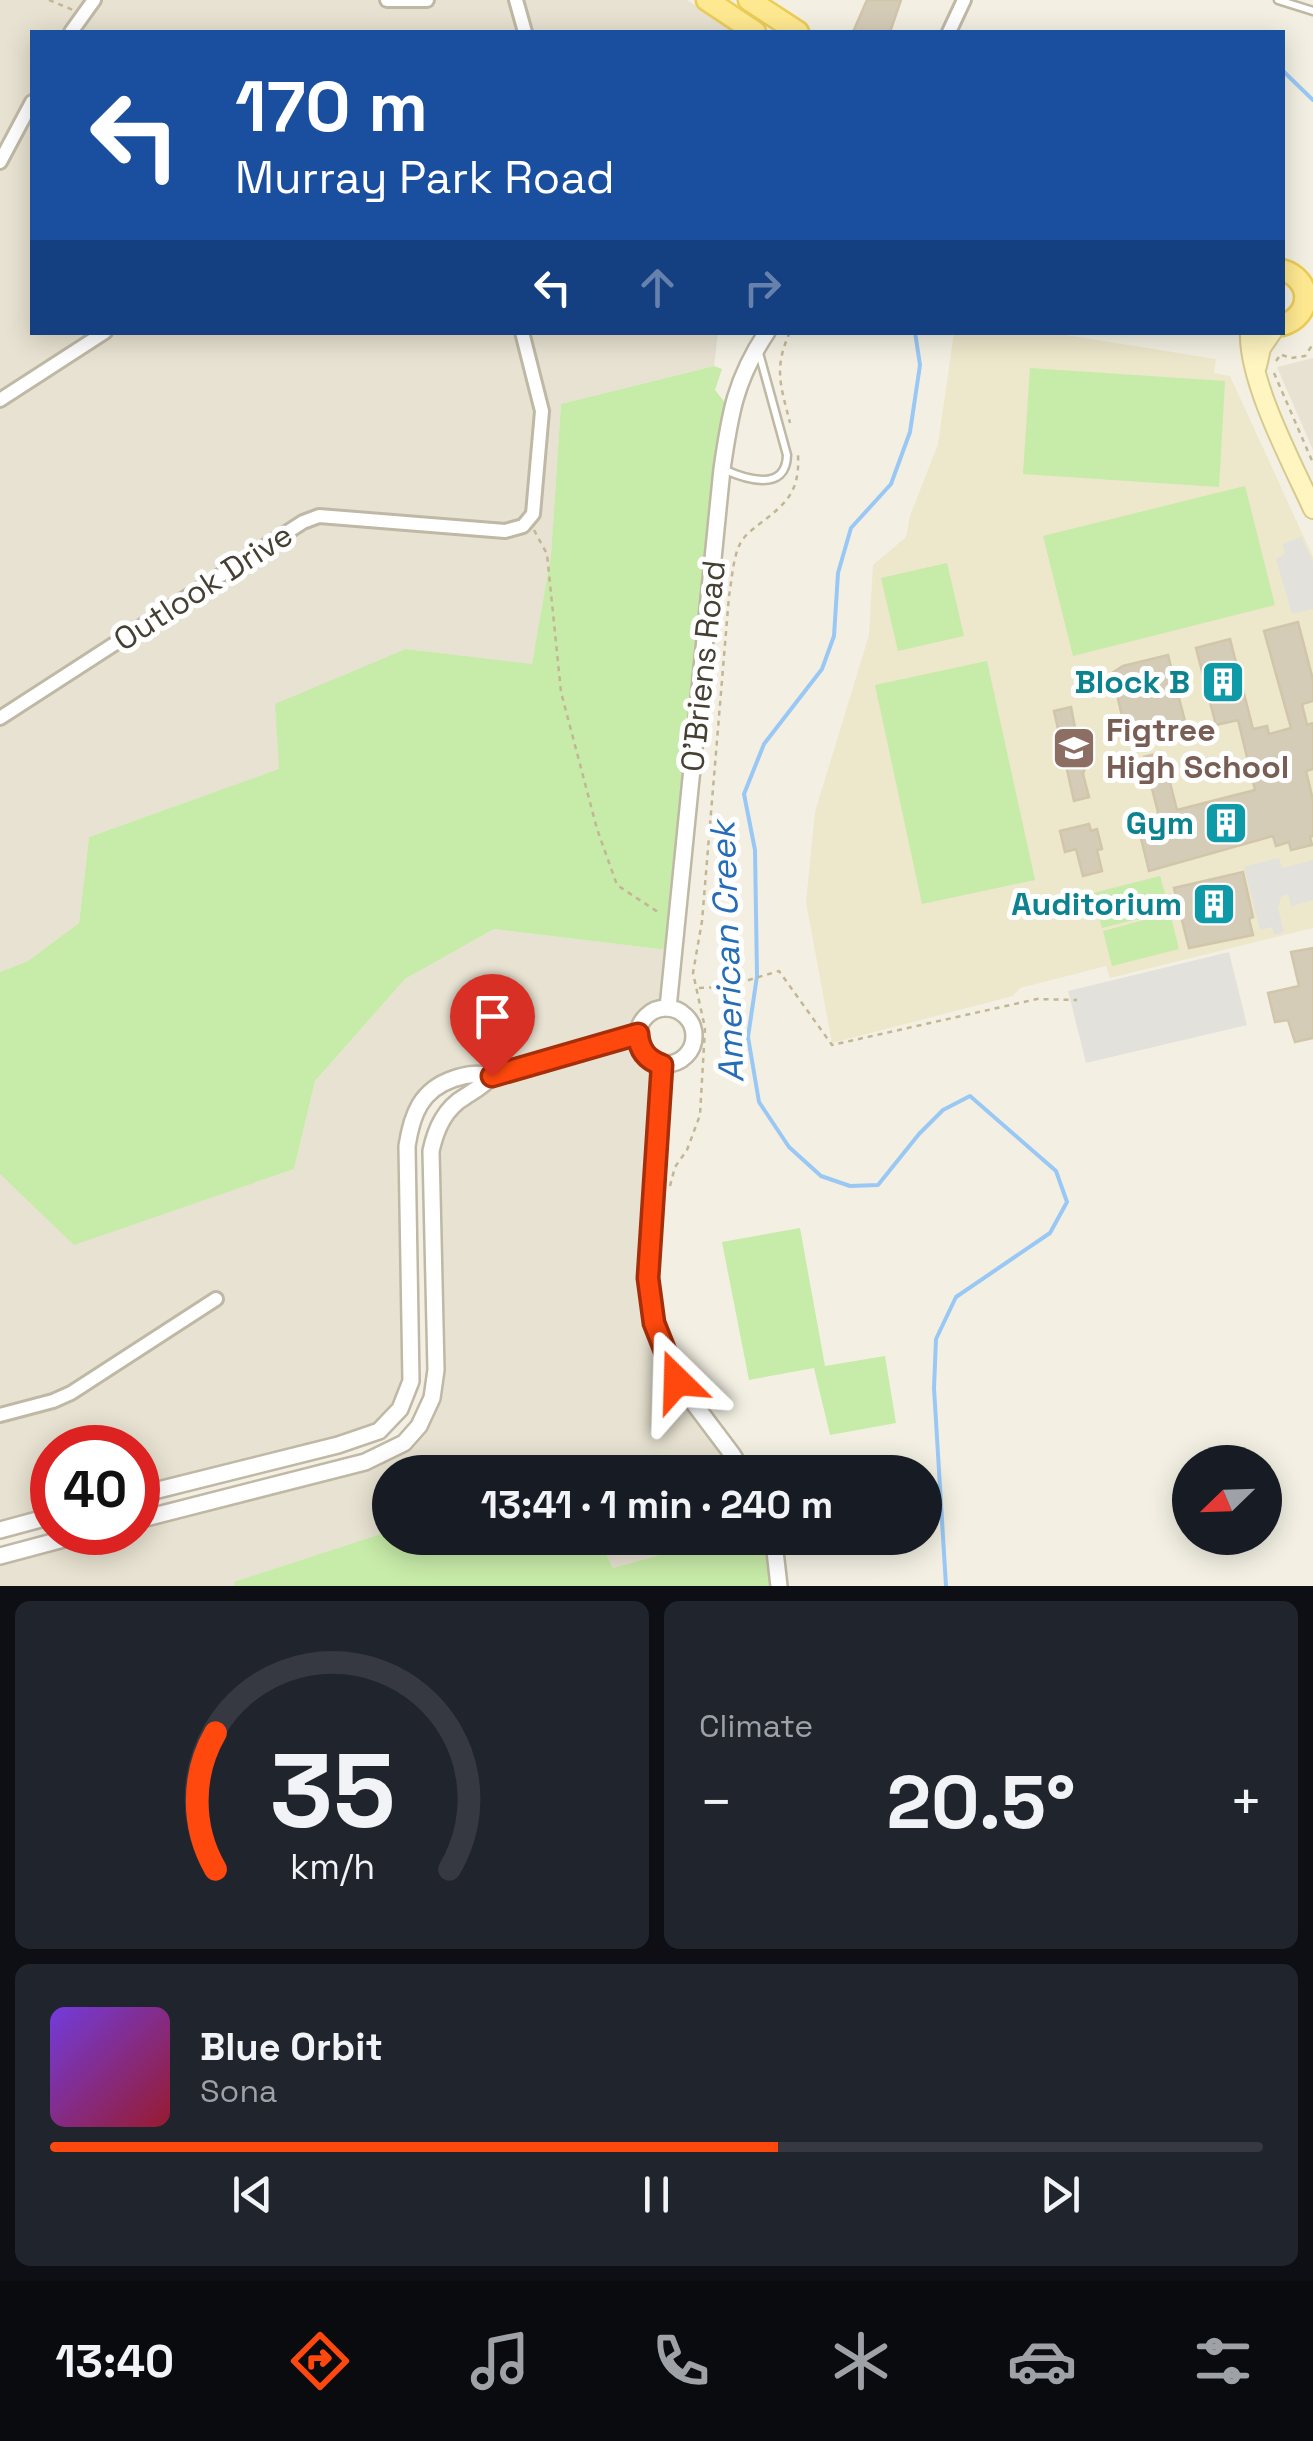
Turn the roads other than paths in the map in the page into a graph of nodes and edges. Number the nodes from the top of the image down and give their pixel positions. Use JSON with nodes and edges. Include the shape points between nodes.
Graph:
{"nodes":[{"id":1,"x":94,"y":0,"type":"edge"},
{"id":2,"x":387,"y":0,"type":"edge"},
{"id":3,"x":427,"y":0,"type":"edge"},
{"id":4,"x":516,"y":0,"type":"edge"},
{"id":5,"x":707,"y":0,"type":"edge"},
{"id":6,"x":750,"y":0,"type":"edge"},
{"id":7,"x":964,"y":0,"type":"edge"},
{"id":8,"x":1278,"y":0,"type":"edge"},
{"id":9,"x":1313,"y":12,"type":"edge"},
{"id":10,"x":72,"y":30,"type":"edge"},
{"id":11,"x":524,"y":30,"type":"edge"},
{"id":12,"x":752,"y":30,"type":"edge"},
{"id":13,"x":795,"y":30,"type":"edge"},
{"id":14,"x":950,"y":30,"type":"edge"},
{"id":15,"x":30,"y":106,"type":"edge"},
{"id":16,"x":0,"y":162,"type":"edge"},
{"id":17,"x":1297,"y":274,"type":"edge"},
{"id":18,"x":1308,"y":310,"type":"edge"},
{"id":19,"x":1285,"y":323,"type":"edge"},
{"id":20,"x":100,"y":335,"type":"edge"},
{"id":21,"x":523,"y":335,"type":"edge"},
{"id":22,"x":765,"y":335,"type":"edge"},
{"id":23,"x":1250,"y":335,"type":"edge"},
{"id":24,"x":1270,"y":335,"type":"edge"},
{"id":25,"x":757,"y":347,"type":"junction"},
{"id":26,"x":1257,"y":376,"type":"junction"},
{"id":27,"x":0,"y":400,"type":"edge"},
{"id":28,"x":722,"y":469,"type":"junction"},
{"id":29,"x":1313,"y":509,"type":"edge"},
{"id":30,"x":0,"y":718,"type":"edge"},
{"id":31,"x":668,"y":1008,"type":"junction"},
{"id":32,"x":638,"y":1034,"type":"junction"},
{"id":33,"x":662,"y":1065,"type":"junction"},
{"id":34,"x":492,"y":1076,"type":"junction"},
{"id":35,"x":216,"y":1299,"type":"dead end"},
{"id":36,"x":0,"y":1415,"type":"edge"},
{"id":37,"x":379,"y":1431,"type":"junction"},
{"id":38,"x":394,"y":1450,"type":"junction"},
{"id":39,"x":733,"y":1455,"type":"edge"},
{"id":40,"x":160,"y":1490,"type":"edge"},
{"id":41,"x":160,"y":1514,"type":"edge"},
{"id":42,"x":30,"y":1522,"type":"edge"},
{"id":43,"x":0,"y":1530,"type":"edge"},
{"id":44,"x":30,"y":1548,"type":"edge"},
{"id":45,"x":775,"y":1555,"type":"edge"},
{"id":46,"x":0,"y":1556,"type":"edge"},
{"id":47,"x":779,"y":1586,"type":"edge"}],
"edges":[{"from":1,"to":10,"type":"street"},
{"from":2,"to":3,"type":"street"},
{"from":4,"to":11,"type":"street"},
{"from":5,"to":12,"type":"main road"},
{"from":6,"to":13,"type":"main road"},
{"from":7,"to":14,"type":"street"},
{"from":8,"to":9,"type":"lane"},
{"from":15,"to":16,"type":"street"},
{"from":17,"to":18,"type":"main road"},
{"from":18,"to":19,"type":"main road"},
{"from":20,"to":27,"type":"street"},
{"from":21,"to":30,"type":"street","name":"Outlook Drive","via":[[542,411],[534,514],[523,526],[505,531],[318,516]]},
{"from":22,"to":25,"type":"street","name":"O'Briens Road"},
{"from":23,"to":26,"type":"main road"},
{"from":24,"to":26,"type":"main road"},
{"from":25,"to":28,"type":"street","name":"O'Briens Road","via":[[730,410]]},
{"from":25,"to":28,"type":"lane","via":[[787,464],[755,482]]},
{"from":26,"to":29,"type":"main road"},
{"from":28,"to":31,"type":"street","name":"O'Briens Road"},
{"from":31,"to":32,"type":"street","via":[[648,1015]]},
{"from":31,"to":33,"type":"street","via":[[688,1018],[694,1036],[688,1054]]},
{"from":32,"to":33,"type":"street","via":[[647,1057]]},
{"from":32,"to":34,"type":"street"},
{"from":33,"to":39,"type":"street","via":[[648,1278],[654,1323],[677,1381]]},
{"from":34,"to":37,"type":"street","via":[[477,1072],[429,1091],[410,1126],[410,1381],[400,1409]]},
{"from":34,"to":38,"type":"street","via":[[450,1109],[430,1150],[434,1384],[419,1426]]},
{"from":35,"to":36,"type":"street","via":[[72,1393]]},
{"from":37,"to":38,"type":"street"},
{"from":37,"to":40,"type":"street"},
{"from":38,"to":41,"type":"street"},
{"from":42,"to":43,"type":"street"},
{"from":44,"to":46,"type":"street"},
{"from":45,"to":47,"type":"street"}]}
